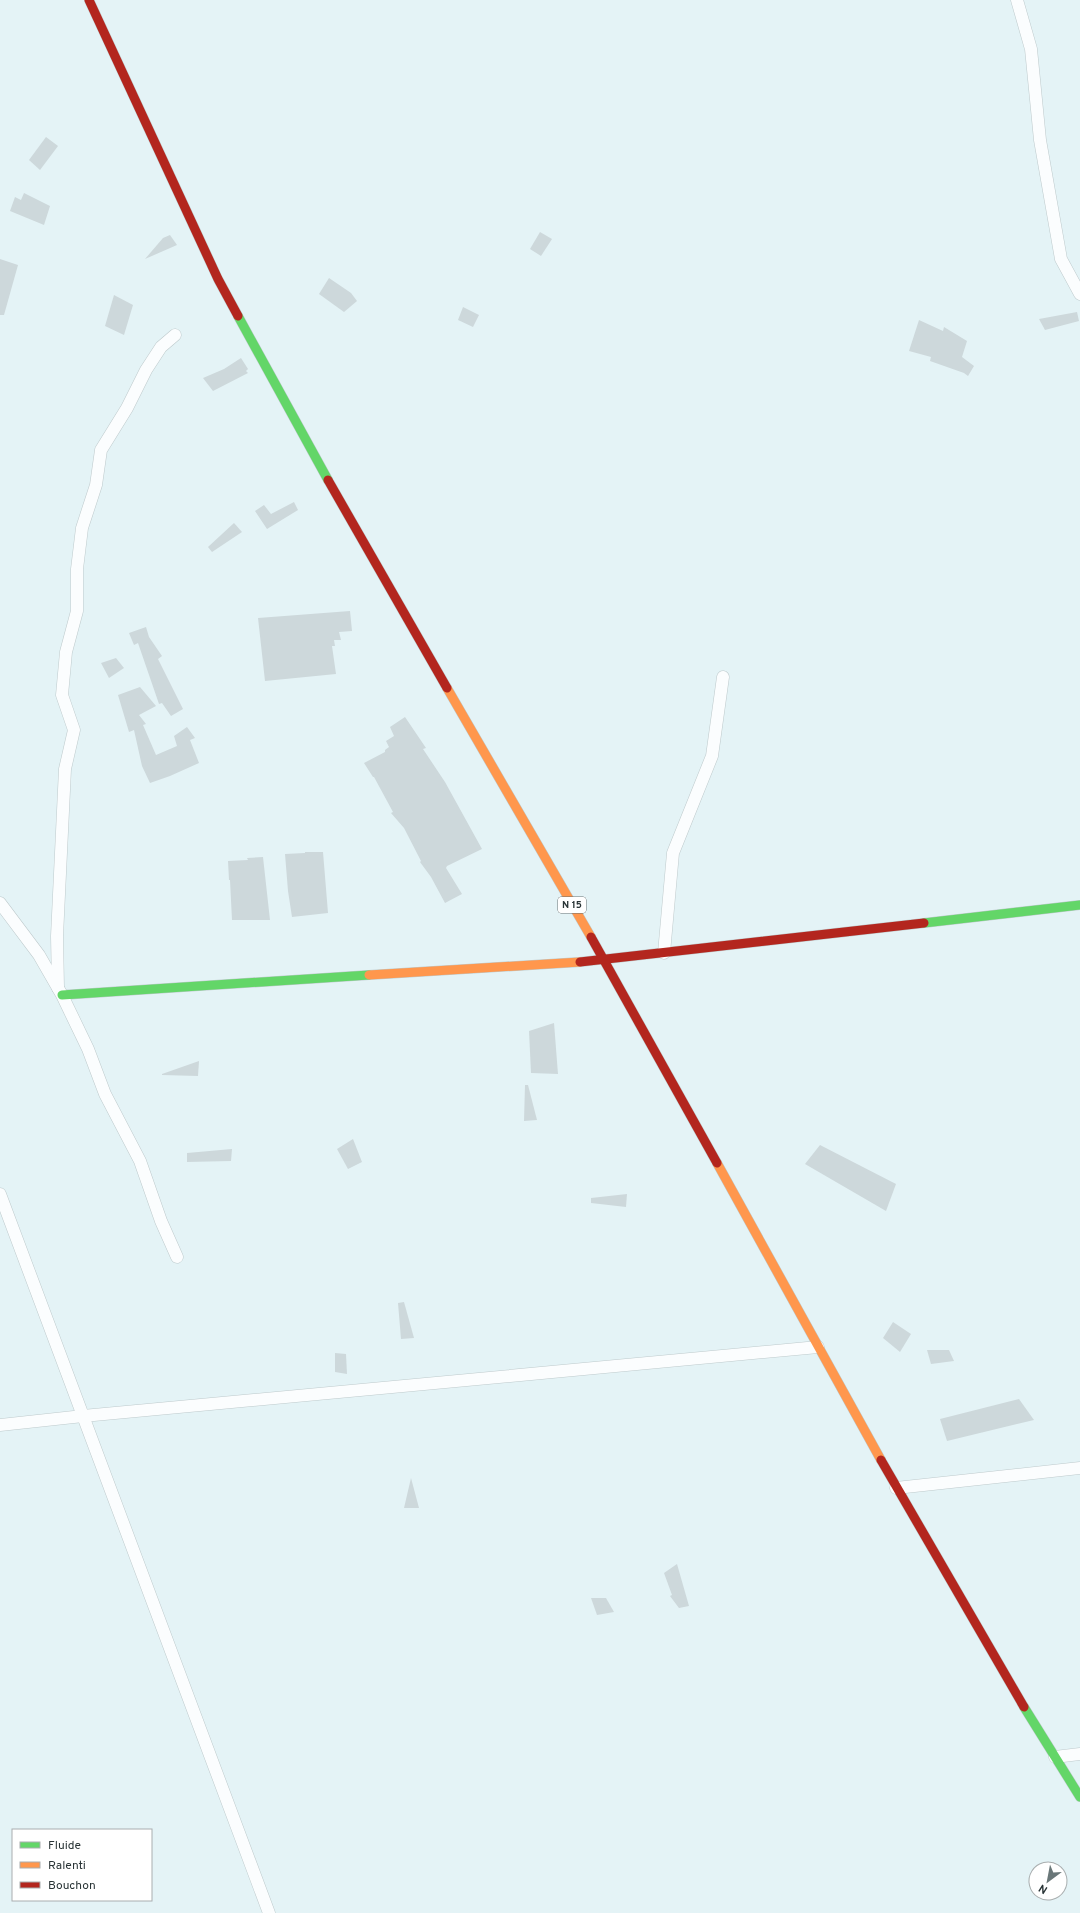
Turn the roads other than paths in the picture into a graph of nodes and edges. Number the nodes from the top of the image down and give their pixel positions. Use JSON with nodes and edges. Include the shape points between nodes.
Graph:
{"nodes":[{"id":1,"x":89,"y":0,"type":"edge"},
{"id":2,"x":1017,"y":0,"type":"edge"},
{"id":3,"x":1080,"y":294,"type":"edge"},
{"id":4,"x":175,"y":335,"type":"dead end"},
{"id":5,"x":723,"y":677,"type":"dead end"},
{"id":6,"x":0,"y":903,"type":"edge"},
{"id":7,"x":1080,"y":905,"type":"edge"},
{"id":8,"x":664,"y":953,"type":"junction"},
{"id":9,"x":604,"y":960,"type":"junction"},
{"id":10,"x":60,"y":992,"type":"junction"},
{"id":11,"x":0,"y":1194,"type":"edge"},
{"id":12,"x":177,"y":1257,"type":"dead end"},
{"id":13,"x":818,"y":1347,"type":"junction"},
{"id":14,"x":83,"y":1416,"type":"junction"},
{"id":15,"x":0,"y":1425,"type":"edge"},
{"id":16,"x":1080,"y":1468,"type":"edge"},
{"id":17,"x":896,"y":1488,"type":"junction"},
{"id":18,"x":1080,"y":1754,"type":"edge"},
{"id":19,"x":1055,"y":1757,"type":"junction"},
{"id":20,"x":1080,"y":1797,"type":"edge"},
{"id":21,"x":269,"y":1913,"type":"edge"}],
"edges":[{"from":1,"to":9,"type":"main road","number":"N 15","via":[[222,285],[338,498]]},
{"from":2,"to":3,"type":"street","via":[[1031,49],[1040,140],[1062,259]]},
{"from":4,"to":10,"type":"street","via":[[161,347],[146,370],[127,408],[101,450],[96,485],[82,528],[77,569],[77,611],[66,652],[62,694],[74,730],[64,769],[57,936]]},
{"from":5,"to":8,"type":"street","via":[[712,756],[673,853]]},
{"from":6,"to":10,"type":"street","via":[[39,955]]},
{"from":7,"to":8,"type":"main road"},
{"from":8,"to":9,"type":"main road"},
{"from":9,"to":10,"type":"main road"},
{"from":9,"to":13,"type":"main road","number":"N 15"},
{"from":10,"to":12,"type":"street","via":[[88,1049],[105,1094],[140,1161]]},
{"from":11,"to":14,"type":"street"},
{"from":13,"to":14,"type":"street"},
{"from":13,"to":17,"type":"main road","number":"N 15"},
{"from":14,"to":15,"type":"street"},
{"from":14,"to":21,"type":"street"},
{"from":16,"to":17,"type":"street"},
{"from":17,"to":19,"type":"main road","number":"N 15"},
{"from":18,"to":19,"type":"street"},
{"from":19,"to":20,"type":"main road","number":"N 15"}]}
